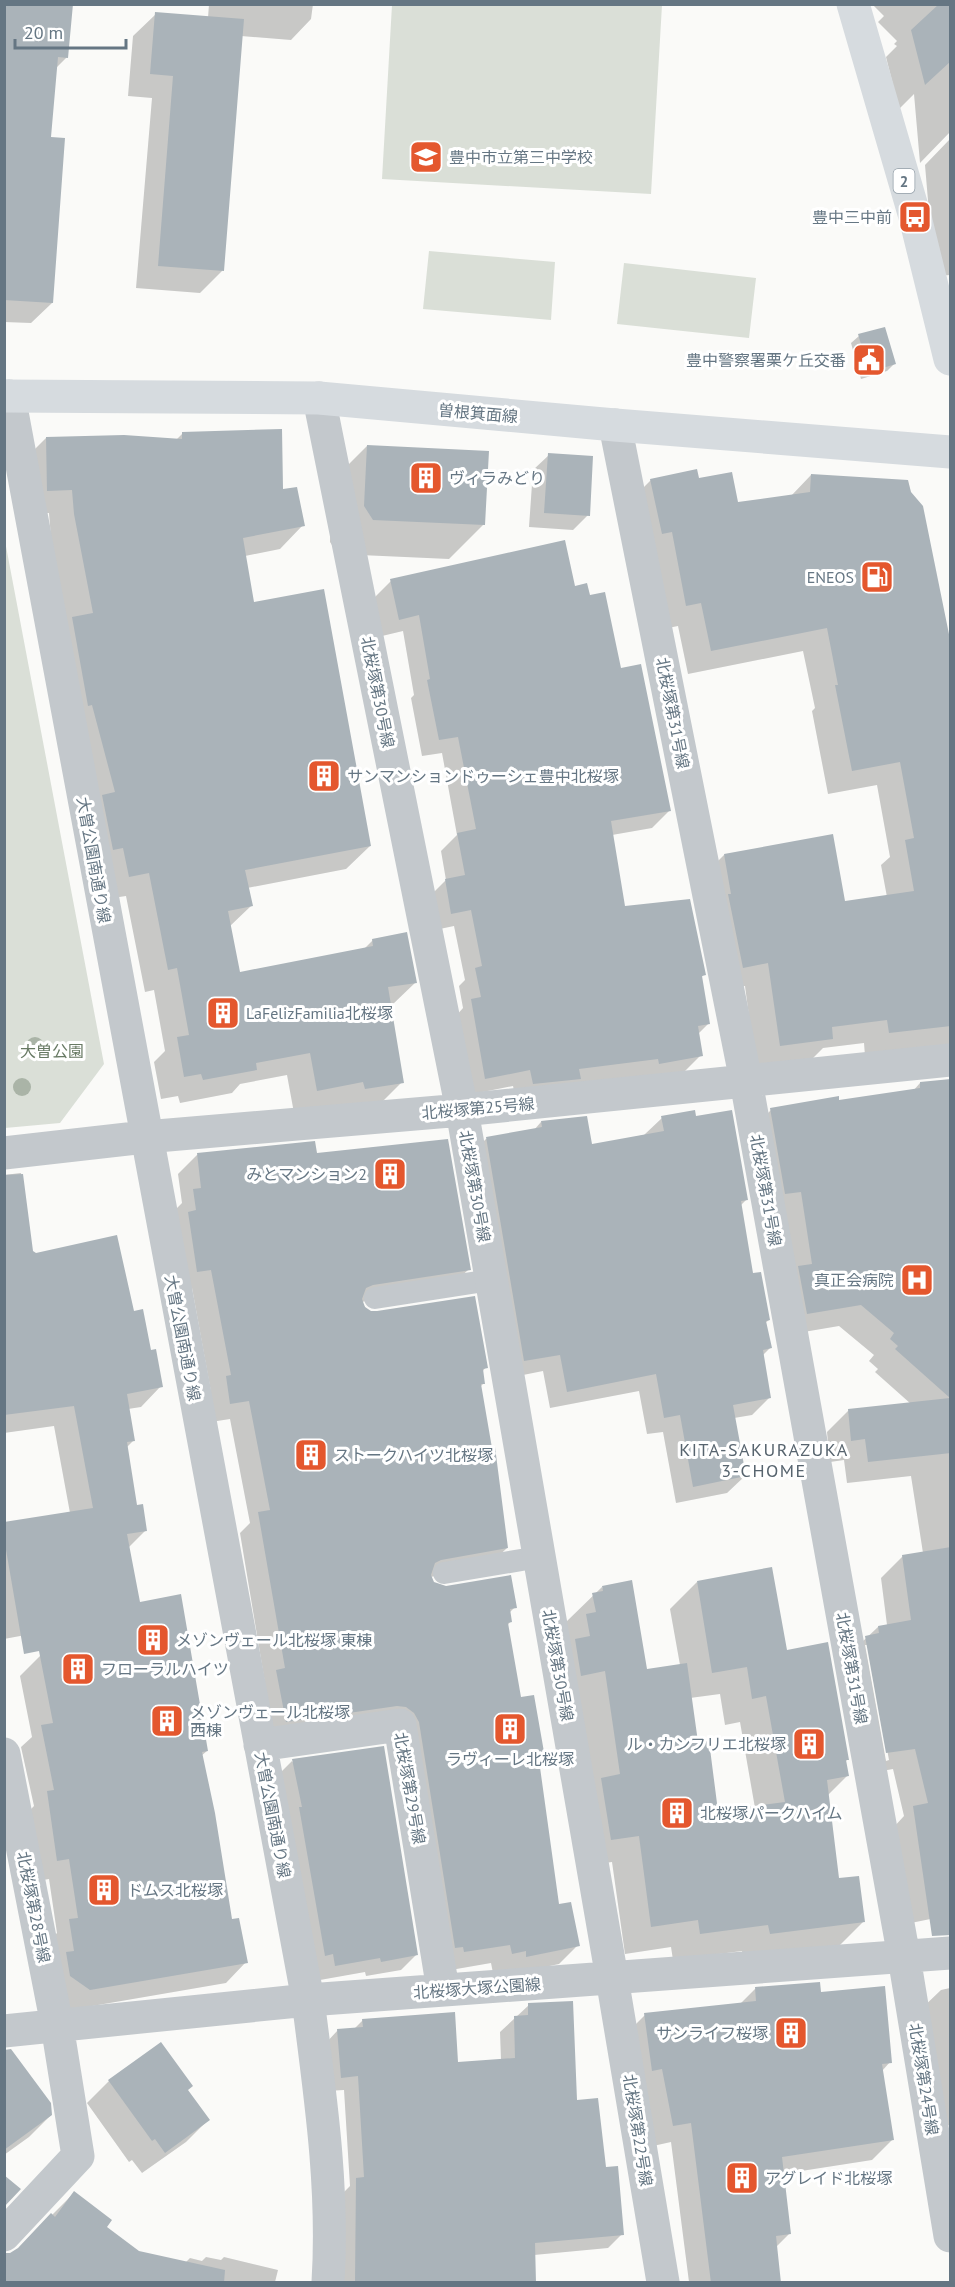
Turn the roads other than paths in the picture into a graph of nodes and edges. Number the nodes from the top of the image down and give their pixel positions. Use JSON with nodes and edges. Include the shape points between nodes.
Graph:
{"nodes":[{"id":1,"x":853,"y":4,"type":"edge"},
{"id":2,"x":951,"y":359,"type":"edge"},
{"id":3,"x":7,"y":396,"type":"edge"},
{"id":4,"x":319,"y":398,"type":"junction"},
{"id":5,"x":615,"y":426,"type":"junction"},
{"id":6,"x":951,"y":452,"type":"edge"},
{"id":7,"x":951,"y":1060,"type":"edge"},
{"id":8,"x":746,"y":1081,"type":"junction"},
{"id":9,"x":462,"y":1110,"type":"junction"},
{"id":10,"x":146,"y":1137,"type":"junction"},
{"id":11,"x":4,"y":1153,"type":"edge"},
{"id":12,"x":491,"y":1280,"type":"junction"},
{"id":13,"x":375,"y":1298,"type":"dead end"},
{"id":14,"x":539,"y":1557,"type":"junction"},
{"id":15,"x":444,"y":1573,"type":"dead end"},
{"id":16,"x":260,"y":1745,"type":"junction"},
{"id":17,"x":4,"y":1754,"type":"edge"},
{"id":18,"x":951,"y":1953,"type":"edge"},
{"id":19,"x":904,"y":1957,"type":"junction"},
{"id":20,"x":612,"y":1978,"type":"junction"},
{"id":21,"x":443,"y":1990,"type":"junction"},
{"id":22,"x":308,"y":2000,"type":"junction"},
{"id":23,"x":57,"y":2025,"type":"junction"},
{"id":24,"x":4,"y":2031,"type":"edge"},
{"id":25,"x":4,"y":2235,"type":"edge"},
{"id":26,"x":951,"y":2236,"type":"edge"},
{"id":27,"x":327,"y":2283,"type":"edge"},
{"id":28,"x":663,"y":2283,"type":"edge"}],
"edges":[{"from":1,"to":2,"type":"street","number":"2","via":[[915,217]]},
{"from":3,"to":4,"type":"street","name":"曽根箕面線"},
{"from":3,"to":10,"type":"street","name":"大曽公園南通り線"},
{"from":4,"to":5,"type":"street","name":"曽根箕面線"},
{"from":4,"to":9,"type":"street","name":"北桜塚第30号線"},
{"from":5,"to":6,"type":"street","name":"曽根箕面線"},
{"from":5,"to":8,"type":"street","name":"北桜塚第31号線"},
{"from":7,"to":8,"type":"street","name":"北桜塚第25号線"},
{"from":8,"to":9,"type":"street","name":"北桜塚第25号線"},
{"from":8,"to":19,"type":"street","name":"北桜塚第31号線"},
{"from":9,"to":10,"type":"street","name":"北桜塚第25号線"},
{"from":9,"to":12,"type":"street","name":"北桜塚第30号線"},
{"from":10,"to":11,"type":"street","name":"北桜塚第25号線"},
{"from":10,"to":16,"type":"street","name":"大曽公園南通り線"},
{"from":12,"to":13,"type":"lane"},
{"from":12,"to":14,"type":"street","name":"北桜塚第30号線"},
{"from":14,"to":15,"type":"lane"},
{"from":14,"to":20,"type":"street","name":"北桜塚第30号線"},
{"from":16,"to":21,"type":"street","name":"北桜塚第29号線","via":[[400,1725]]},
{"from":16,"to":22,"type":"street","name":"大曽公園南通り線"},
{"from":17,"to":23,"type":"street","name":"北桜塚第28号線"},
{"from":18,"to":19,"type":"street","name":"北桜塚大塚公園線"},
{"from":19,"to":20,"type":"street","name":"北桜塚大塚公園線"},
{"from":19,"to":26,"type":"street","name":"北桜塚第24号線"},
{"from":20,"to":21,"type":"street","name":"北桜塚大塚公園線"},
{"from":20,"to":28,"type":"street","name":"北桜塚第22号線"},
{"from":21,"to":22,"type":"street","name":"北桜塚大塚公園線"},
{"from":22,"to":23,"type":"street","name":"北桜塚大塚公園線"},
{"from":22,"to":27,"type":"street","name":"大曽公園南通り線","via":[[325,2127],[329,2200]]},
{"from":23,"to":24,"type":"street","name":"北桜塚大塚公園線"},
{"from":23,"to":25,"type":"street","name":"北桜塚第28号線","via":[[78,2156]]}]}
